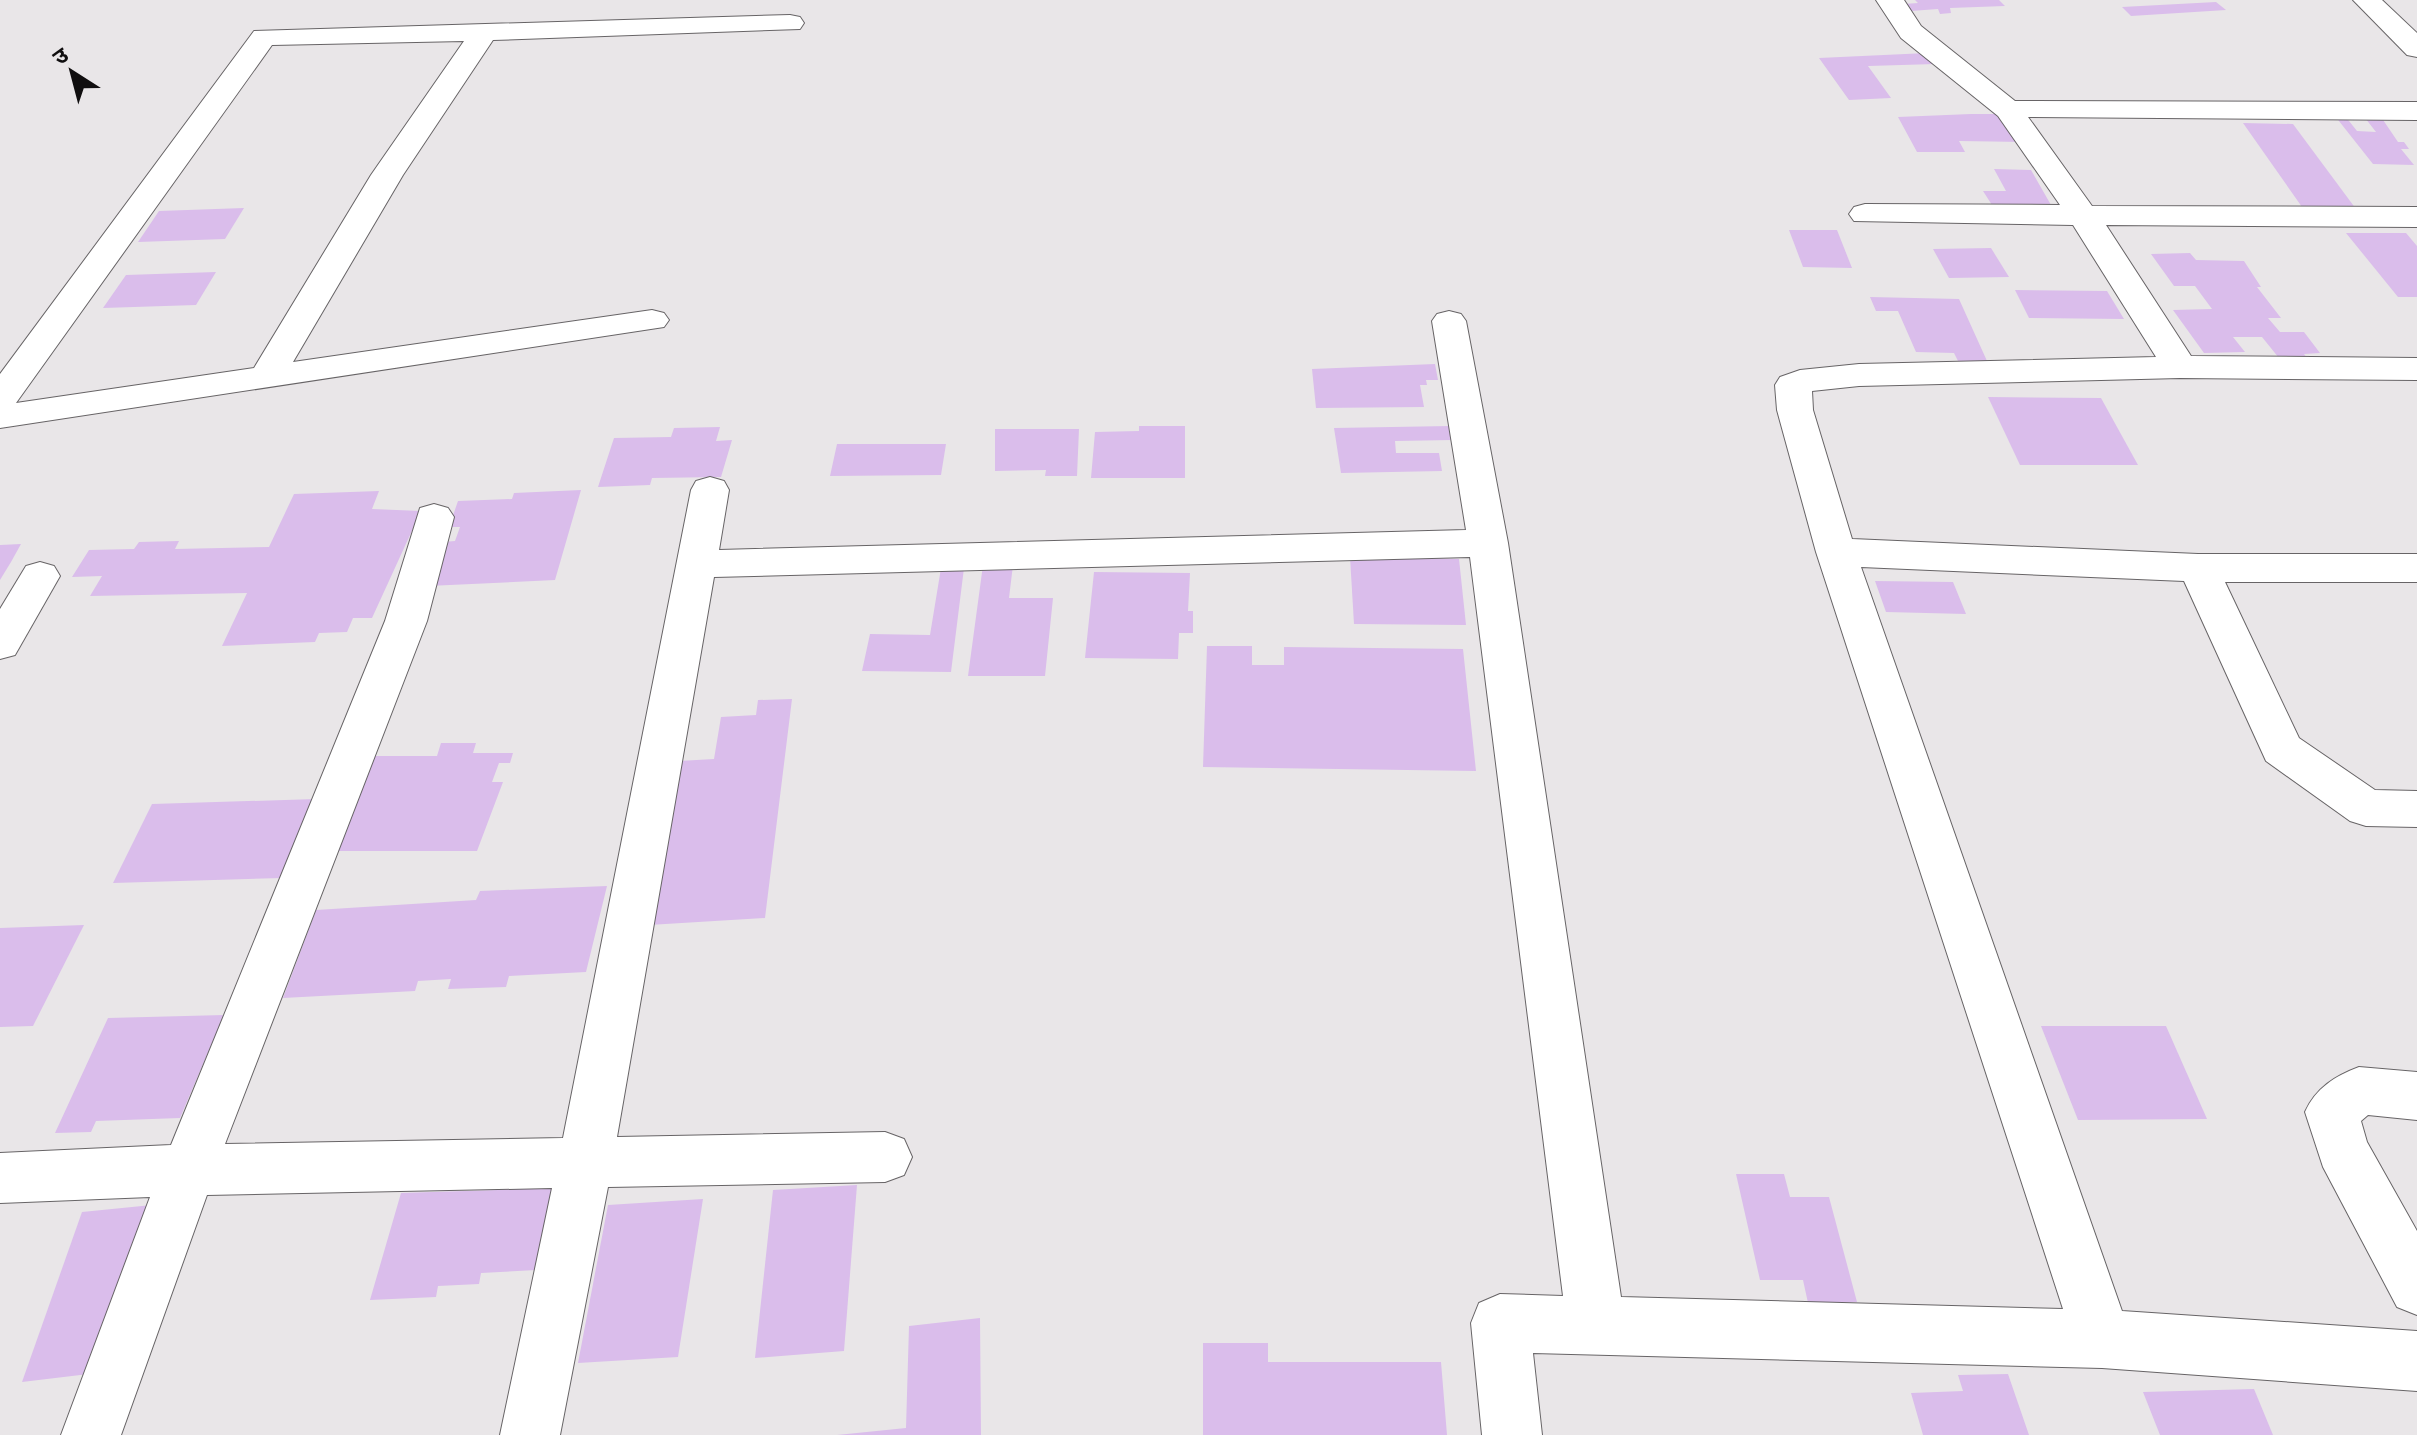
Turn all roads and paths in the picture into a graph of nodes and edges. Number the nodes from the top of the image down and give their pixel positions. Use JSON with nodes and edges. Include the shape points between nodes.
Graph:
{"nodes":[{"id":1,"x":1890,"y":0,"type":"edge"},
{"id":2,"x":2367,"y":0,"type":"edge"},
{"id":3,"x":790,"y":23,"type":"dead end"},
{"id":4,"x":484,"y":32,"type":"junction"},
{"id":5,"x":2417,"y":49,"type":"edge"},
{"id":6,"x":2008,"y":110,"type":"junction"},
{"id":7,"x":2417,"y":111,"type":"edge"},
{"id":8,"x":1865,"y":214,"type":"dead end"},
{"id":9,"x":2083,"y":215,"type":"junction"},
{"id":10,"x":2417,"y":217,"type":"edge"},
{"id":11,"x":652,"y":320,"type":"dead end"},
{"id":12,"x":1449,"y":321,"type":"dead end"},
{"id":13,"x":2180,"y":367,"type":"junction"},
{"id":14,"x":2417,"y":369,"type":"edge"},
{"id":15,"x":266,"y":377,"type":"junction"},
{"id":16,"x":0,"y":399,"type":"edge"},
{"id":17,"x":0,"y":417,"type":"edge"},
{"id":18,"x":710,"y":490,"type":"dead end"},
{"id":19,"x":434,"y":517,"type":"dead end"},
{"id":20,"x":1488,"y":543,"type":"junction"},
{"id":21,"x":1836,"y":552,"type":"junction"},
{"id":22,"x":697,"y":564,"type":"junction"},
{"id":23,"x":2198,"y":568,"type":"junction"},
{"id":24,"x":2417,"y":568,"type":"edge"},
{"id":25,"x":40,"y":576,"type":"dead end"},
{"id":26,"x":0,"y":644,"type":"edge"},
{"id":27,"x":2417,"y":809,"type":"edge"},
{"id":28,"x":2417,"y":1096,"type":"edge"},
{"id":29,"x":885,"y":1157,"type":"dead end"},
{"id":30,"x":585,"y":1163,"type":"junction"},
{"id":31,"x":188,"y":1170,"type":"junction"},
{"id":32,"x":0,"y":1178,"type":"edge"},
{"id":33,"x":2417,"y":1287,"type":"edge"},
{"id":34,"x":1596,"y":1328,"type":"junction"},
{"id":35,"x":2102,"y":1339,"type":"junction"},
{"id":36,"x":2417,"y":1361,"type":"edge"},
{"id":37,"x":91,"y":1435,"type":"edge"},
{"id":38,"x":530,"y":1435,"type":"edge"},
{"id":39,"x":1512,"y":1435,"type":"edge"}],
"edges":[{"from":1,"to":6,"type":"street","via":[[1911,32]]},
{"from":2,"to":5,"type":"street"},
{"from":3,"to":4,"type":"street"},
{"from":4,"to":15,"type":"street","via":[[387,175]]},
{"from":4,"to":16,"type":"street","via":[[264,37]]},
{"from":6,"to":7,"type":"street"},
{"from":6,"to":9,"type":"street"},
{"from":8,"to":9,"type":"street"},
{"from":9,"to":10,"type":"street"},
{"from":9,"to":13,"type":"street"},
{"from":11,"to":15,"type":"street"},
{"from":12,"to":20,"type":"street"},
{"from":13,"to":14,"type":"street"},
{"from":13,"to":21,"type":"street","via":[[1800,381],[1793,385],[1795,410]]},
{"from":15,"to":17,"type":"street"},
{"from":18,"to":22,"type":"street"},
{"from":19,"to":31,"type":"street","via":[[406,621]]},
{"from":20,"to":22,"type":"street"},
{"from":20,"to":34,"type":"street"},
{"from":21,"to":23,"type":"street"},
{"from":21,"to":35,"type":"street"},
{"from":22,"to":30,"type":"street"},
{"from":23,"to":24,"type":"street"},
{"from":23,"to":27,"type":"street","via":[[2282,749],[2366,808]]},
{"from":25,"to":26,"type":"street"},
{"from":28,"to":33,"type":"street","via":[[2359,1091],[2332,1112],[2342,1149]]},
{"from":29,"to":30,"type":"street"},
{"from":30,"to":31,"type":"street"},
{"from":30,"to":38,"type":"street"},
{"from":31,"to":32,"type":"street"},
{"from":31,"to":37,"type":"street"},
{"from":34,"to":35,"type":"street"},
{"from":34,"to":39,"type":"street","via":[[1500,1323]]},
{"from":35,"to":36,"type":"street"}]}
